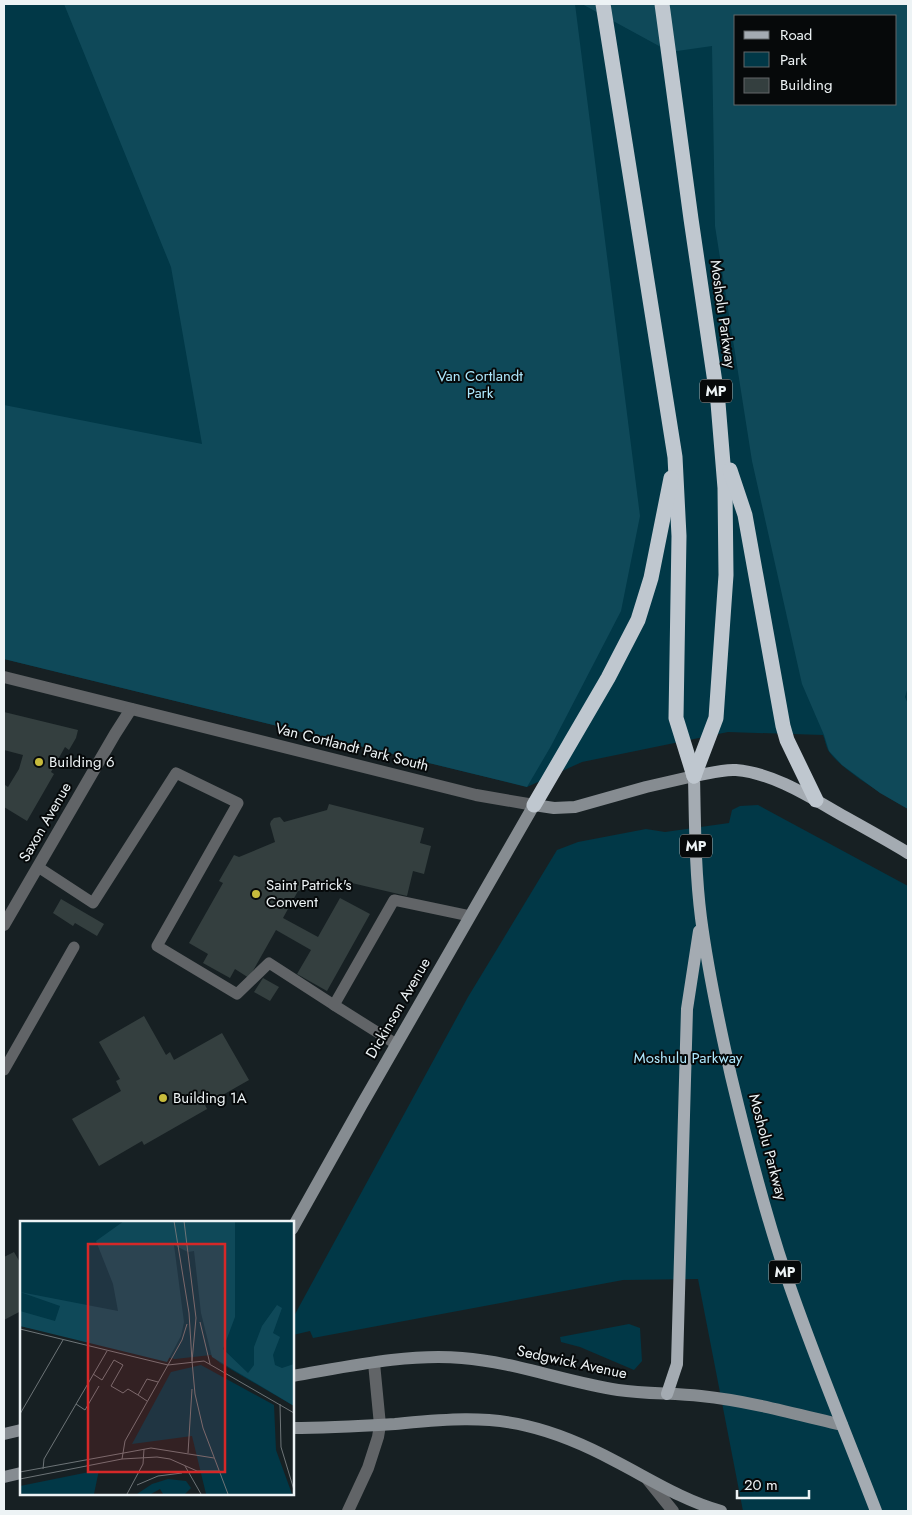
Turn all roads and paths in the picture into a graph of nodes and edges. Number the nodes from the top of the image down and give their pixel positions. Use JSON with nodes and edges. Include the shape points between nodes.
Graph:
{"nodes":[{"id":1,"x":603,"y":4,"type":"edge"},
{"id":2,"x":662,"y":4,"type":"edge"},
{"id":3,"x":723,"y":450,"type":"junction"},
{"id":4,"x":674,"y":457,"type":"junction"},
{"id":5,"x":4,"y":677,"type":"edge"},
{"id":6,"x":132,"y":709,"type":"junction"},
{"id":7,"x":694,"y":776,"type":"junction"},
{"id":8,"x":816,"y":800,"type":"junction"},
{"id":9,"x":534,"y":805,"type":"junction"},
{"id":10,"x":908,"y":852,"type":"edge"},
{"id":11,"x":38,"y":867,"type":"junction"},
{"id":12,"x":470,"y":916,"type":"junction"},
{"id":13,"x":701,"y":916,"type":"junction"},
{"id":14,"x":4,"y":925,"type":"edge"},
{"id":15,"x":74,"y":947,"type":"dead end"},
{"id":16,"x":334,"y":1005,"type":"junction"},
{"id":17,"x":396,"y":1044,"type":"junction"},
{"id":18,"x":4,"y":1070,"type":"edge"},
{"id":19,"x":294,"y":1225,"type":"edge"},
{"id":20,"x":374,"y":1364,"type":"junction"},
{"id":21,"x":294,"y":1376,"type":"edge"},
{"id":22,"x":667,"y":1394,"type":"junction"},
{"id":23,"x":380,"y":1425,"type":"junction"},
{"id":24,"x":842,"y":1425,"type":"junction"},
{"id":25,"x":294,"y":1428,"type":"edge"},
{"id":26,"x":20,"y":1430,"type":"edge"},
{"id":27,"x":4,"y":1434,"type":"edge"},
{"id":28,"x":20,"y":1473,"type":"edge"},
{"id":29,"x":4,"y":1477,"type":"edge"},
{"id":30,"x":648,"y":1480,"type":"junction"},
{"id":31,"x":348,"y":1511,"type":"edge"},
{"id":32,"x":673,"y":1511,"type":"edge"},
{"id":33,"x":720,"y":1511,"type":"edge"},
{"id":34,"x":875,"y":1511,"type":"edge"}],
"edges":[{"from":1,"to":4,"type":"highway","name":"Mosholu Parkway","number":"MP"},
{"from":2,"to":3,"type":"highway","name":"Mosholu Parkway","number":"MP"},
{"from":3,"to":7,"type":"highway","name":"Mosholu Parkway","number":"MP","via":[[726,575],[716,718]]},
{"from":3,"to":8,"type":"highway","via":[[745,514],[783,726]]},
{"from":4,"to":7,"type":"highway","name":"Mosholu Parkway","number":"MP","via":[[679,536],[676,718]]},
{"from":4,"to":9,"type":"highway","via":[[651,578],[638,620]]},
{"from":5,"to":6,"type":"street","name":"Van Cortlandt Park South"},
{"from":6,"to":9,"type":"street","name":"Van Cortlandt Park South","via":[[476,795]]},
{"from":6,"to":11,"type":"street","name":"Saxon Avenue"},
{"from":7,"to":8,"type":"main road","via":[[735,770],[778,781]]},
{"from":7,"to":9,"type":"main road","name":"Van Cortlandt Park South","via":[[574,807]]},
{"from":7,"to":13,"type":"main road","name":"Mosholu Parkway","number":"MP"},
{"from":8,"to":10,"type":"main road"},
{"from":9,"to":12,"type":"main road","name":"Dickinson Avenue"},
{"from":11,"to":14,"type":"street","name":"Saxon Avenue"},
{"from":11,"to":16,"type":"lane","via":[[93,903],[176,773],[238,803],[157,946],[237,994],[269,963]]},
{"from":12,"to":16,"type":"lane","via":[[394,900]]},
{"from":12,"to":17,"type":"main road","name":"Dickinson Avenue"},
{"from":13,"to":22,"type":"main road","via":[[687,1009],[677,1364]]},
{"from":13,"to":24,"type":"main road","name":"Mosholu Parkway","number":"MP","via":[[716,1007],[740,1115],[769,1222],[800,1316]]},
{"from":15,"to":18,"type":"lane"},
{"from":16,"to":17,"type":"lane"},
{"from":17,"to":19,"type":"main road","name":"Dickinson Avenue"},
{"from":20,"to":21,"type":"main road","name":"Sedgwick Avenue"},
{"from":20,"to":22,"type":"main road","name":"Sedgwick Avenue","via":[[421,1358],[461,1358],[526,1368],[608,1388]]},
{"from":20,"to":23,"type":"street"},
{"from":22,"to":24,"type":"main road","name":"Sedgwick Avenue","via":[[731,1401]]},
{"from":23,"to":25,"type":"main road"},
{"from":23,"to":30,"type":"main road","via":[[485,1419],[526,1426],[595,1451]]},
{"from":23,"to":31,"type":"street","via":[[368,1468]]},
{"from":24,"to":34,"type":"main road","name":"Mosholu Parkway","number":"MP"},
{"from":26,"to":27,"type":"main road"},
{"from":28,"to":29,"type":"main road"},
{"from":30,"to":32,"type":"street"},
{"from":30,"to":33,"type":"main road","via":[[687,1500]]}]}
